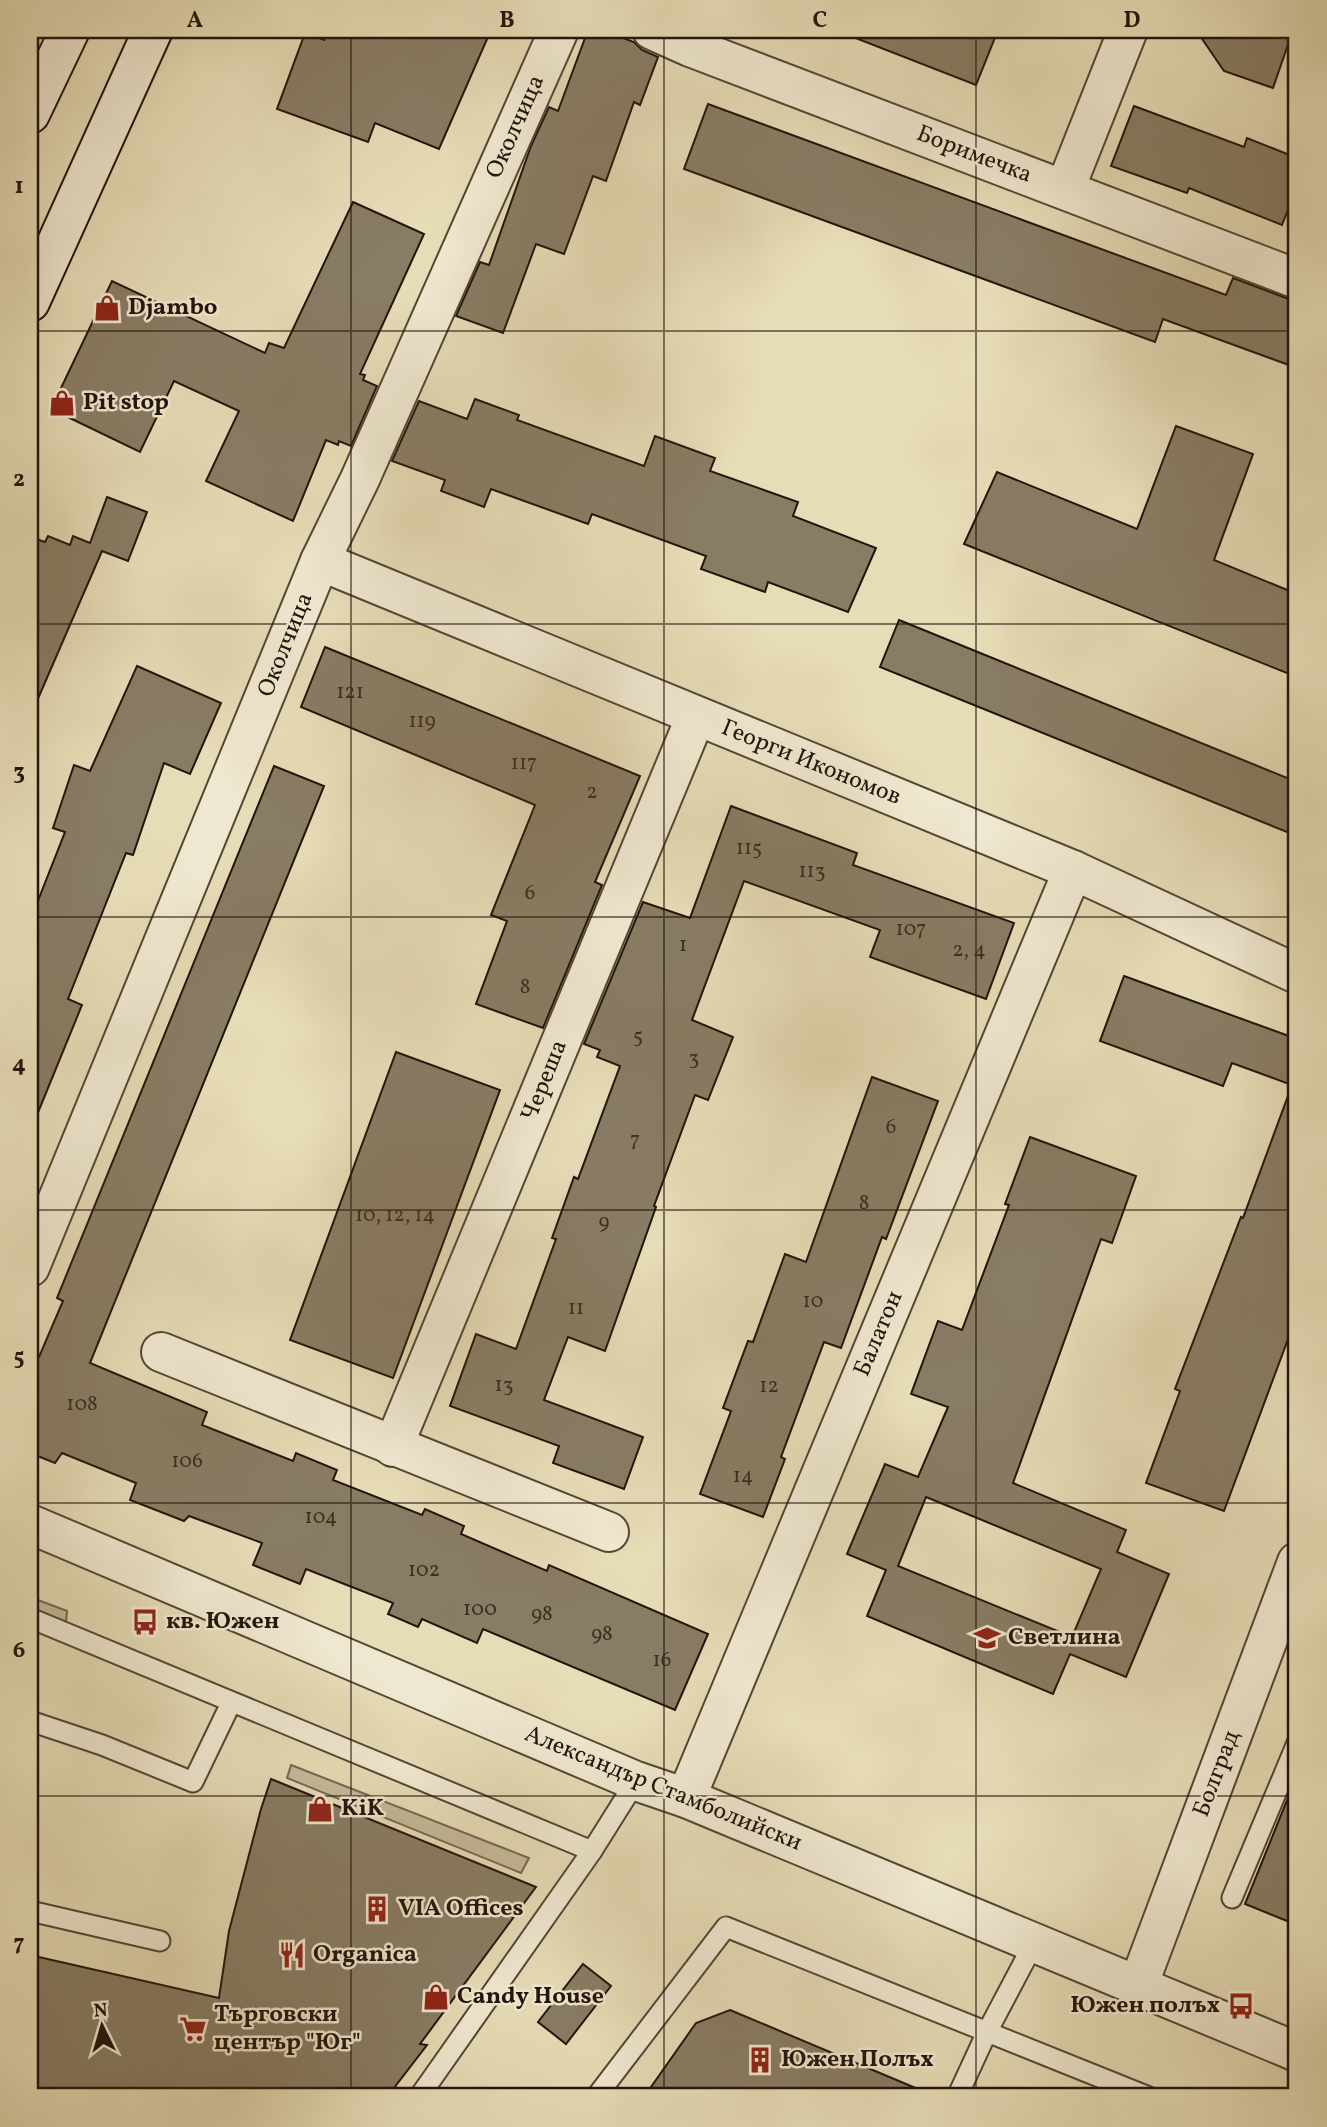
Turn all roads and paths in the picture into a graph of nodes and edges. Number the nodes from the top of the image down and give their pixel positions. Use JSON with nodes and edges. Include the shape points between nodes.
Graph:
{"nodes":[{"id":1,"x":70,"y":30,"type":"edge"},
{"id":2,"x":153,"y":30,"type":"edge"},
{"id":3,"x":559,"y":30,"type":"edge"},
{"id":4,"x":652,"y":30,"type":"edge"},
{"id":5,"x":1128,"y":30,"type":"edge"},
{"id":6,"x":30,"y":114,"type":"edge"},
{"id":7,"x":1065,"y":189,"type":"junction"},
{"id":8,"x":1297,"y":279,"type":"edge"},
{"id":9,"x":30,"y":302,"type":"edge"},
{"id":10,"x":320,"y":561,"type":"junction"},
{"id":11,"x":696,"y":716,"type":"junction"},
{"id":12,"x":1073,"y":870,"type":"junction"},
{"id":13,"x":1297,"y":974,"type":"edge"},
{"id":14,"x":30,"y":1268,"type":"edge"},
{"id":15,"x":161,"y":1352,"type":"dead end"},
{"id":16,"x":393,"y":1447,"type":"junction"},
{"id":17,"x":30,"y":1524,"type":"edge"},
{"id":18,"x":608,"y":1532,"type":"dead end"},
{"id":19,"x":1297,"y":1562,"type":"edge"},
{"id":20,"x":30,"y":1618,"type":"edge"},
{"id":21,"x":231,"y":1703,"type":"junction"},
{"id":22,"x":30,"y":1721,"type":"edge"},
{"id":23,"x":1297,"y":1743,"type":"edge"},
{"id":24,"x":636,"y":1781,"type":"junction"},
{"id":25,"x":686,"y":1798,"type":"junction"},
{"id":26,"x":592,"y":1852,"type":"junction"},
{"id":27,"x":1232,"y":1898,"type":"dead end"},
{"id":28,"x":30,"y":1910,"type":"edge"},
{"id":29,"x":160,"y":1941,"type":"dead end"},
{"id":30,"x":1034,"y":1943,"type":"junction"},
{"id":31,"x":1138,"y":1986,"type":"junction"},
{"id":32,"x":987,"y":2032,"type":"junction"},
{"id":33,"x":1297,"y":2052,"type":"edge"},
{"id":34,"x":419,"y":2097,"type":"edge"},
{"id":35,"x":596,"y":2097,"type":"edge"},
{"id":36,"x":957,"y":2097,"type":"edge"},
{"id":37,"x":1149,"y":2097,"type":"edge"}],
"edges":[{"from":1,"to":6,"type":"street"},
{"from":2,"to":9,"type":"street"},
{"from":3,"to":10,"type":"street","name":"Околчица"},
{"from":4,"to":7,"type":"street","name":"Боримечка"},
{"from":5,"to":7,"type":"street"},
{"from":7,"to":8,"type":"street","name":"Боримечка"},
{"from":10,"to":11,"type":"street","name":"Георги Икономов"},
{"from":10,"to":14,"type":"street","name":"Околчица"},
{"from":11,"to":12,"type":"street","name":"Георги Икономов"},
{"from":11,"to":16,"type":"street","name":"Череша"},
{"from":12,"to":13,"type":"street","name":"Георги Икономов"},
{"from":12,"to":25,"type":"street","name":"Балатон"},
{"from":15,"to":16,"type":"street"},
{"from":16,"to":18,"type":"street"},
{"from":17,"to":24,"type":"street","name":"Александър Стамболийски"},
{"from":19,"to":31,"type":"street","name":"Болград"},
{"from":20,"to":21,"type":"lane"},
{"from":21,"to":22,"type":"lane","via":[[193,1782]]},
{"from":21,"to":26,"type":"lane"},
{"from":23,"to":27,"type":"lane"},
{"from":24,"to":25,"type":"street","name":"Александър Стамболийски"},
{"from":24,"to":26,"type":"lane"},
{"from":25,"to":30,"type":"street","name":"Александър Стамболийски"},
{"from":26,"to":34,"type":"lane"},
{"from":28,"to":29,"type":"lane"},
{"from":30,"to":31,"type":"street","name":"Александър Стамболийски"},
{"from":30,"to":32,"type":"lane"},
{"from":31,"to":33,"type":"street","name":"Александър Стамболийски"},
{"from":32,"to":35,"type":"lane","via":[[726,1927]]},
{"from":32,"to":36,"type":"lane"},
{"from":32,"to":37,"type":"lane"}]}
